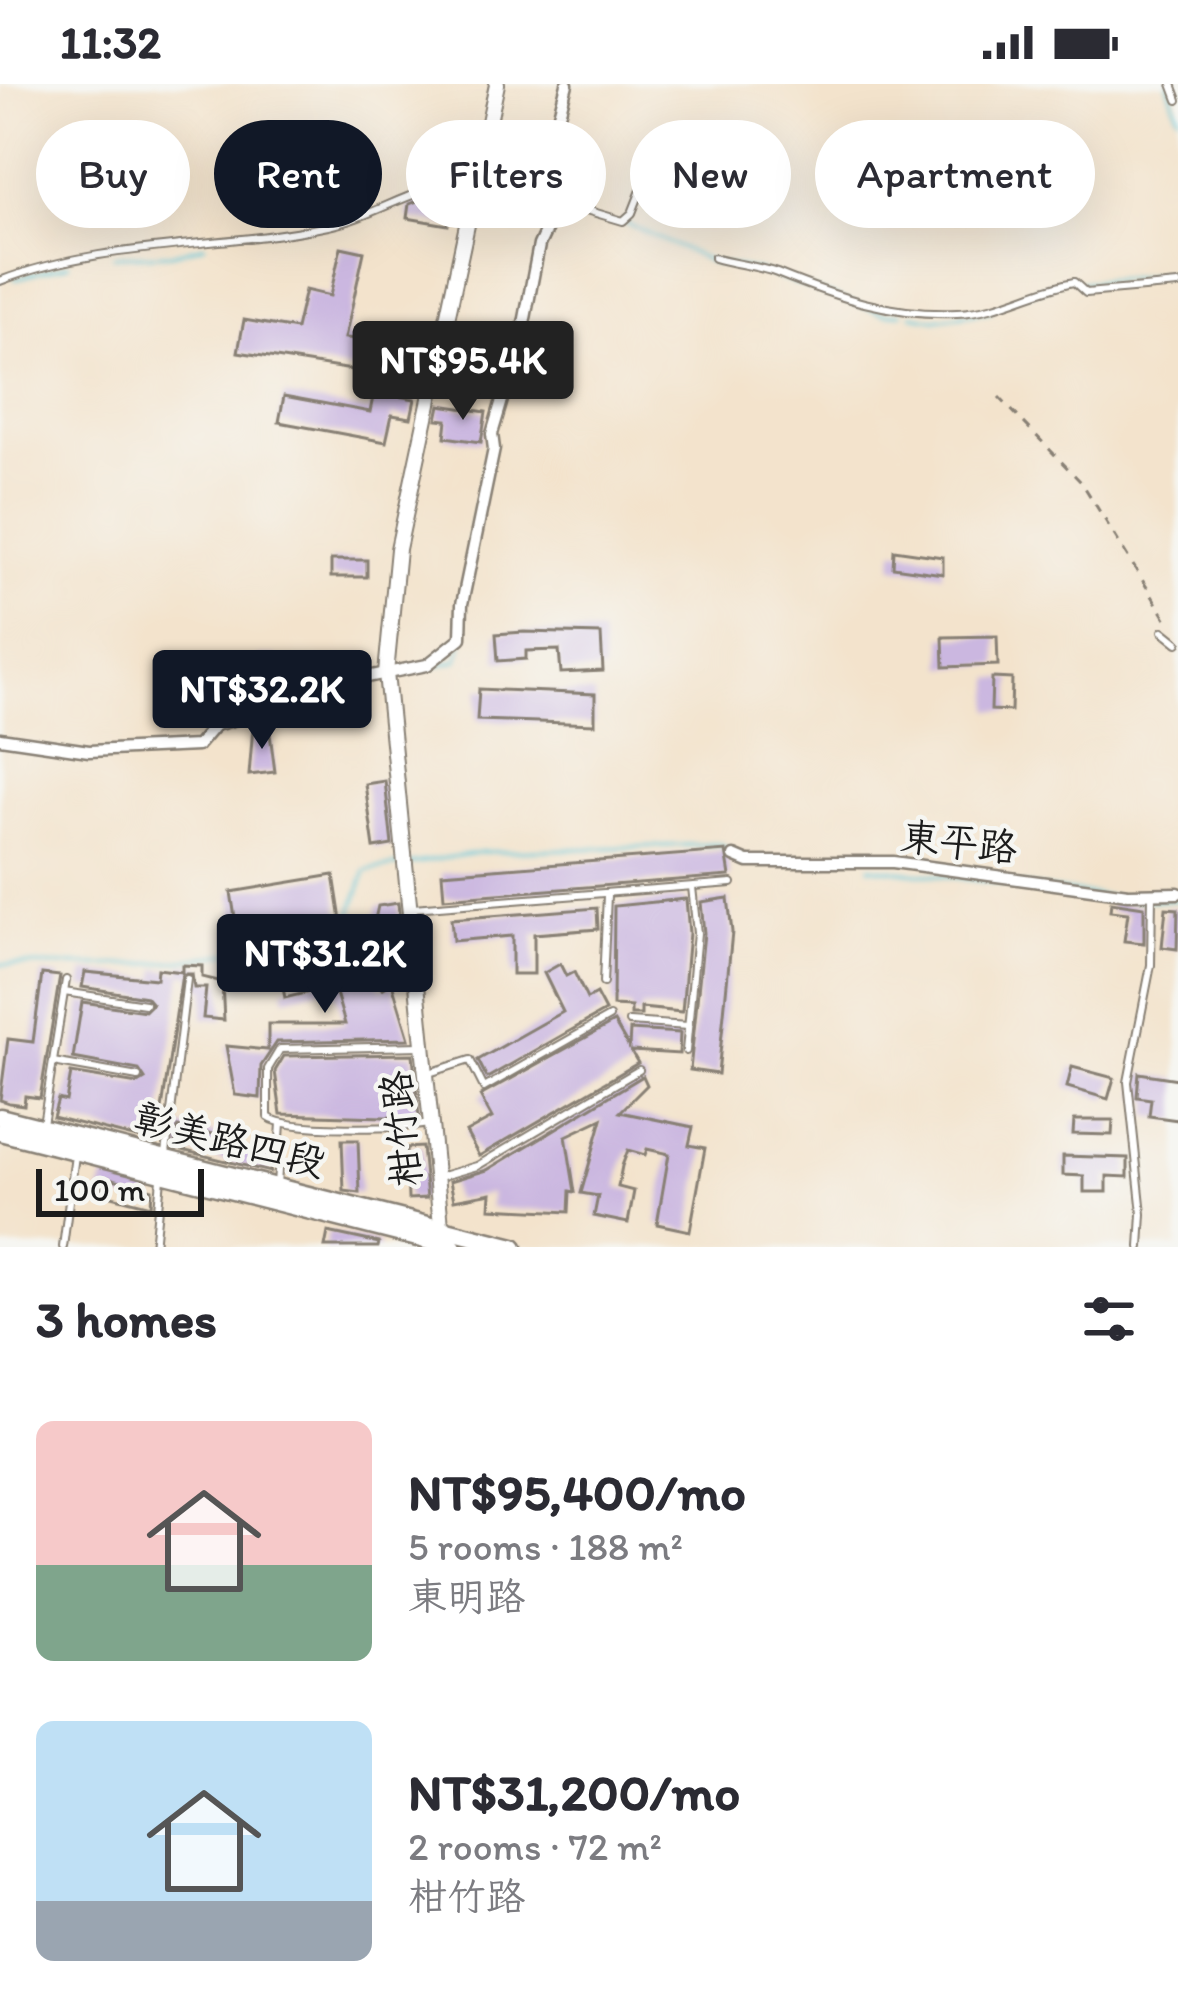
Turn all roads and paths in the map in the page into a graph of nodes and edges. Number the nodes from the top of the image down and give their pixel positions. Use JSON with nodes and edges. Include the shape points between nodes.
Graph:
{"nodes":[{"id":1,"x":497,"y":84,"type":"edge"},
{"id":2,"x":567,"y":84,"type":"edge"},
{"id":3,"x":1172,"y":84,"type":"edge"},
{"id":4,"x":1178,"y":100,"type":"edge"},
{"id":5,"x":488,"y":120,"type":"edge"},
{"id":6,"x":559,"y":120,"type":"edge"},
{"id":7,"x":406,"y":197,"type":"edge"},
{"id":8,"x":464,"y":228,"type":"edge"},
{"id":9,"x":547,"y":228,"type":"edge"},
{"id":10,"x":714,"y":257,"type":"dead end"},
{"id":11,"x":0,"y":281,"type":"edge"},
{"id":12,"x":1178,"y":285,"type":"edge"},
{"id":13,"x":999,"y":397,"type":"dead end"},
{"id":14,"x":1163,"y":631,"type":"dead end"},
{"id":15,"x":1175,"y":640,"type":"edge"},
{"id":16,"x":386,"y":673,"type":"junction"},
{"id":17,"x":0,"y":738,"type":"edge"},
{"id":18,"x":734,"y":856,"type":"dead end"},
{"id":19,"x":732,"y":883,"type":"dead end"},
{"id":20,"x":692,"y":887,"type":"junction"},
{"id":21,"x":1178,"y":893,"type":"edge"},
{"id":22,"x":1152,"y":894,"type":"junction"},
{"id":23,"x":607,"y":895,"type":"junction"},
{"id":24,"x":412,"y":908,"type":"junction"},
{"id":25,"x":187,"y":979,"type":"dead end"},
{"id":26,"x":66,"y":980,"type":"dead end"},
{"id":27,"x":603,"y":983,"type":"dead end"},
{"id":28,"x":64,"y":992,"type":"junction"},
{"id":29,"x":145,"y":1004,"type":"dead end"},
{"id":30,"x":609,"y":1017,"type":"dead end"},
{"id":31,"x":629,"y":1022,"type":"dead end"},
{"id":32,"x":688,"y":1025,"type":"junction"},
{"id":33,"x":426,"y":1045,"type":"junction"},
{"id":34,"x":686,"y":1051,"type":"dead end"},
{"id":35,"x":53,"y":1062,"type":"junction"},
{"id":36,"x":639,"y":1070,"type":"dead end"},
{"id":37,"x":429,"y":1073,"type":"junction"},
{"id":38,"x":138,"y":1077,"type":"dead end"},
{"id":39,"x":0,"y":1117,"type":"edge"},
{"id":40,"x":281,"y":1123,"type":"junction"},
{"id":41,"x":434,"y":1123,"type":"junction"},
{"id":42,"x":43,"y":1127,"type":"junction"},
{"id":43,"x":0,"y":1132,"type":"edge"},
{"id":44,"x":76,"y":1144,"type":"junction"},
{"id":45,"x":164,"y":1165,"type":"junction"},
{"id":46,"x":439,"y":1177,"type":"junction"},
{"id":47,"x":274,"y":1193,"type":"junction"},
{"id":48,"x":446,"y":1239,"type":"edge"},
{"id":49,"x":63,"y":1247,"type":"edge"},
{"id":50,"x":154,"y":1247,"type":"edge"},
{"id":51,"x":514,"y":1247,"type":"edge"},
{"id":52,"x":1140,"y":1247,"type":"edge"}],
"edges":[{"from":1,"to":5,"type":"street","name":"柑竹路"},
{"from":2,"to":6,"type":"street"},
{"from":3,"to":4,"type":"lane"},
{"from":7,"to":11,"type":"lane","via":[[332,226],[189,249],[84,254]]},
{"from":8,"to":16,"type":"street","name":"柑竹路","via":[[398,549]]},
{"from":9,"to":16,"type":"street","via":[[492,434],[460,638],[428,664]]},
{"from":10,"to":12,"type":"lane","via":[[874,309],[958,314],[1074,282],[1086,293]]},
{"from":13,"to":15,"type":"path","via":[[1082,483]]},
{"from":14,"to":15,"type":"lane"},
{"from":16,"to":17,"type":"street","via":[[215,725],[197,746],[89,751]]},
{"from":16,"to":24,"type":"street","name":"柑竹路"},
{"from":18,"to":22,"type":"street","name":"東平路","via":[[893,862]]},
{"from":19,"to":20,"type":"lane"},
{"from":20,"to":23,"type":"lane"},
{"from":20,"to":32,"type":"lane","via":[[697,933]]},
{"from":21,"to":22,"type":"street","name":"東平路"},
{"from":22,"to":52,"type":"lane","via":[[1151,965],[1128,1082]]},
{"from":23,"to":24,"type":"lane"},
{"from":23,"to":27,"type":"lane"},
{"from":24,"to":33,"type":"street","name":"柑竹路"},
{"from":25,"to":45,"type":"lane"},
{"from":26,"to":28,"type":"lane"},
{"from":28,"to":29,"type":"lane"},
{"from":28,"to":35,"type":"lane"},
{"from":30,"to":37,"type":"lane","via":[[484,1088],[470,1060]]},
{"from":31,"to":32,"type":"lane"},
{"from":32,"to":34,"type":"lane"},
{"from":33,"to":37,"type":"street","name":"柑竹路"},
{"from":33,"to":40,"type":"lane","via":[[280,1049],[268,1069],[268,1110],[269,1121]]},
{"from":35,"to":38,"type":"lane"},
{"from":35,"to":42,"type":"lane"},
{"from":36,"to":46,"type":"lane","via":[[477,1166]]},
{"from":37,"to":41,"type":"street","name":"柑竹路"},
{"from":39,"to":42,"type":"main road","name":"彰美路四段"},
{"from":40,"to":41,"type":"lane"},
{"from":40,"to":47,"type":"lane"},
{"from":41,"to":46,"type":"street","name":"柑竹路"},
{"from":42,"to":44,"type":"main road","name":"彰美路四段"},
{"from":43,"to":44,"type":"main road","name":"彰美路四段"},
{"from":44,"to":45,"type":"main road","name":"彰美路四段"},
{"from":44,"to":49,"type":"lane"},
{"from":45,"to":47,"type":"main road","name":"彰美路四段"},
{"from":45,"to":50,"type":"lane"},
{"from":46,"to":48,"type":"street","name":"柑竹路"},
{"from":47,"to":48,"type":"main road","name":"彰美路四段"},
{"from":48,"to":51,"type":"main road","name":"彰美路四段"}]}
